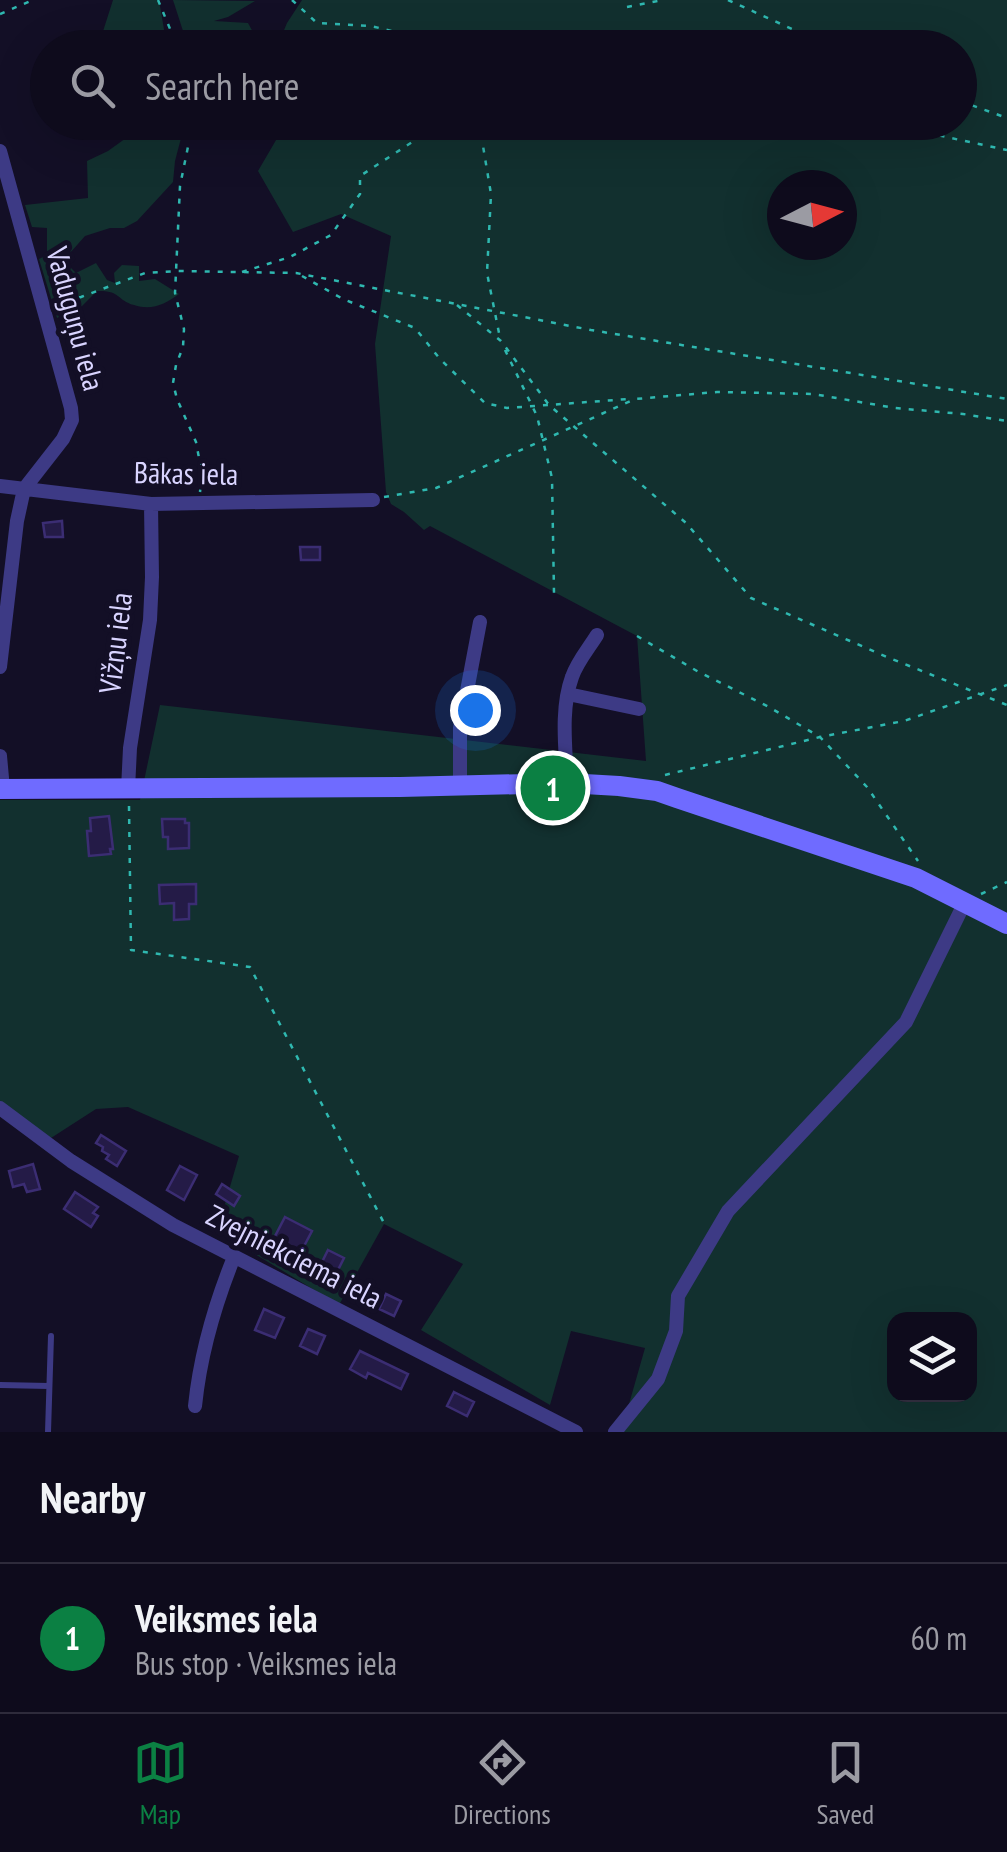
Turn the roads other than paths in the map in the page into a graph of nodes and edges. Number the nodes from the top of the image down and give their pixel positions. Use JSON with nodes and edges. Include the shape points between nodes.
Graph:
{"nodes":[{"id":1,"x":0,"y":151,"type":"edge"},
{"id":2,"x":6,"y":195,"type":"edge"},
{"id":3,"x":0,"y":486,"type":"edge"},
{"id":4,"x":24,"y":488,"type":"junction"},
{"id":5,"x":373,"y":500,"type":"road end"},
{"id":6,"x":150,"y":504,"type":"junction"},
{"id":7,"x":480,"y":622,"type":"dead end"},
{"id":8,"x":597,"y":635,"type":"dead end"},
{"id":9,"x":0,"y":667,"type":"edge"},
{"id":10,"x":568,"y":694,"type":"junction"},
{"id":11,"x":639,"y":709,"type":"dead end"},
{"id":12,"x":0,"y":756,"type":"edge"},
{"id":13,"x":566,"y":784,"type":"junction"},
{"id":14,"x":460,"y":786,"type":"junction"},
{"id":15,"x":2,"y":789,"type":"edge"},
{"id":16,"x":128,"y":789,"type":"junction"},
{"id":17,"x":966,"y":902,"type":"junction"},
{"id":18,"x":1007,"y":924,"type":"edge"},
{"id":19,"x":0,"y":1108,"type":"edge"},
{"id":20,"x":234,"y":1258,"type":"junction"},
{"id":21,"x":51,"y":1336,"type":"dead end"},
{"id":22,"x":0,"y":1384,"type":"edge"},
{"id":23,"x":49,"y":1386,"type":"junction"},
{"id":24,"x":195,"y":1406,"type":"dead end"},
{"id":25,"x":48,"y":1432,"type":"edge"},
{"id":26,"x":576,"y":1432,"type":"edge"},
{"id":27,"x":616,"y":1432,"type":"edge"}],
"edges":[{"from":1,"to":2,"type":"street","name":"Vaduguņu iela"},
{"from":2,"to":4,"type":"street","name":"Vaduguņu iela","via":[[72,420]]},
{"from":3,"to":4,"type":"street","name":"Bākas iela"},
{"from":4,"to":6,"type":"street","name":"Bākas iela"},
{"from":4,"to":9,"type":"street","name":"Vaduguņu iela"},
{"from":5,"to":6,"type":"street","name":"Bākas iela"},
{"from":6,"to":16,"type":"street","name":"Vižņu iela","via":[[150,620]]},
{"from":7,"to":14,"type":"street","via":[[460,728]]},
{"from":8,"to":10,"type":"street"},
{"from":10,"to":11,"type":"street"},
{"from":10,"to":13,"type":"street"},
{"from":12,"to":15,"type":"street"},
{"from":13,"to":14,"type":"main road"},
{"from":13,"to":17,"type":"main road","via":[[656,791],[885,867]]},
{"from":14,"to":16,"type":"main road"},
{"from":15,"to":16,"type":"main road"},
{"from":17,"to":18,"type":"main road"},
{"from":17,"to":27,"type":"street","via":[[906,1022],[728,1212],[678,1296],[676,1332],[658,1379]]},
{"from":19,"to":20,"type":"street","name":"Zvejniekciema iela","via":[[118,1191]]},
{"from":20,"to":24,"type":"street"},
{"from":20,"to":26,"type":"street","name":"Zvejniekciema iela"},
{"from":21,"to":23,"type":"lane"},
{"from":22,"to":23,"type":"lane"},
{"from":23,"to":25,"type":"lane"}]}
